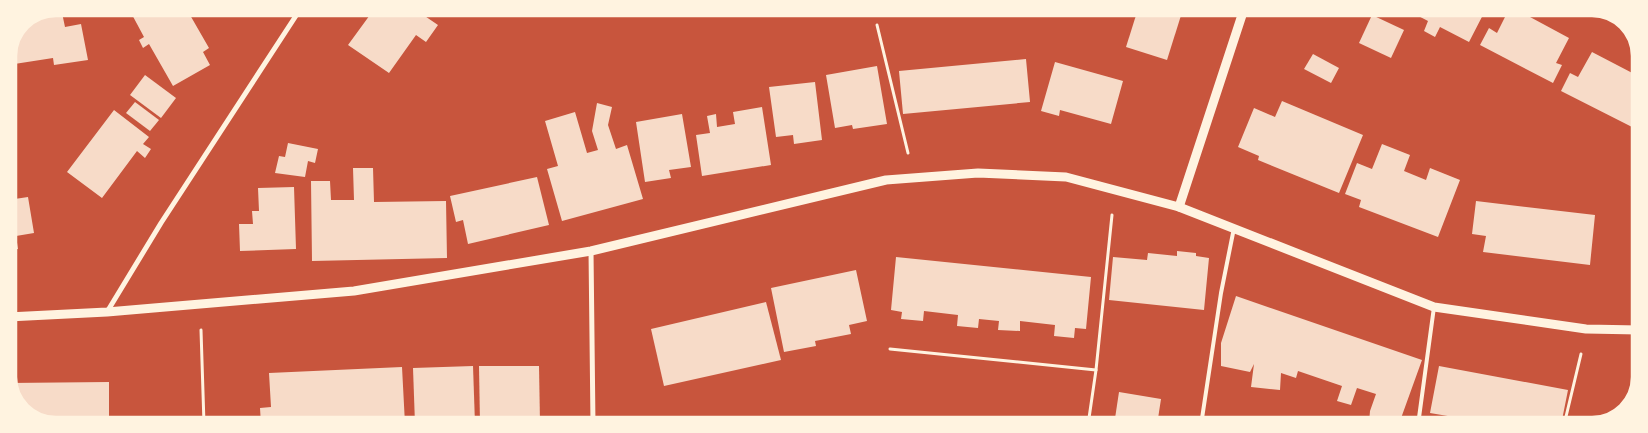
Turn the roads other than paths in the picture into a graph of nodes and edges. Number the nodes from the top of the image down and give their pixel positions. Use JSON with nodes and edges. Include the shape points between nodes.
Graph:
{"nodes":[{"id":1,"x":296,"y":16,"type":"edge"},
{"id":2,"x":1242,"y":16,"type":"edge"},
{"id":3,"x":1179,"y":207,"type":"junction"},
{"id":4,"x":1234,"y":228,"type":"junction"},
{"id":5,"x":591,"y":251,"type":"junction"},
{"id":6,"x":1434,"y":307,"type":"junction"},
{"id":7,"x":107,"y":312,"type":"junction"},
{"id":8,"x":16,"y":317,"type":"edge"},
{"id":9,"x":1632,"y":330,"type":"edge"},
{"id":10,"x":593,"y":417,"type":"edge"},
{"id":11,"x":1202,"y":417,"type":"edge"},
{"id":12,"x":1419,"y":417,"type":"edge"}],
"edges":[{"from":1,"to":7,"type":"street","via":[[161,222]]},
{"from":2,"to":3,"type":"street"},
{"from":3,"to":4,"type":"street"},
{"from":3,"to":5,"type":"street","via":[[1066,177],[978,173],[886,180]]},
{"from":4,"to":6,"type":"street"},
{"from":4,"to":11,"type":"lane"},
{"from":5,"to":7,"type":"street","via":[[354,291]]},
{"from":5,"to":10,"type":"street"},
{"from":6,"to":9,"type":"street","via":[[1586,329]]},
{"from":6,"to":12,"type":"lane"},
{"from":7,"to":8,"type":"street"}]}
